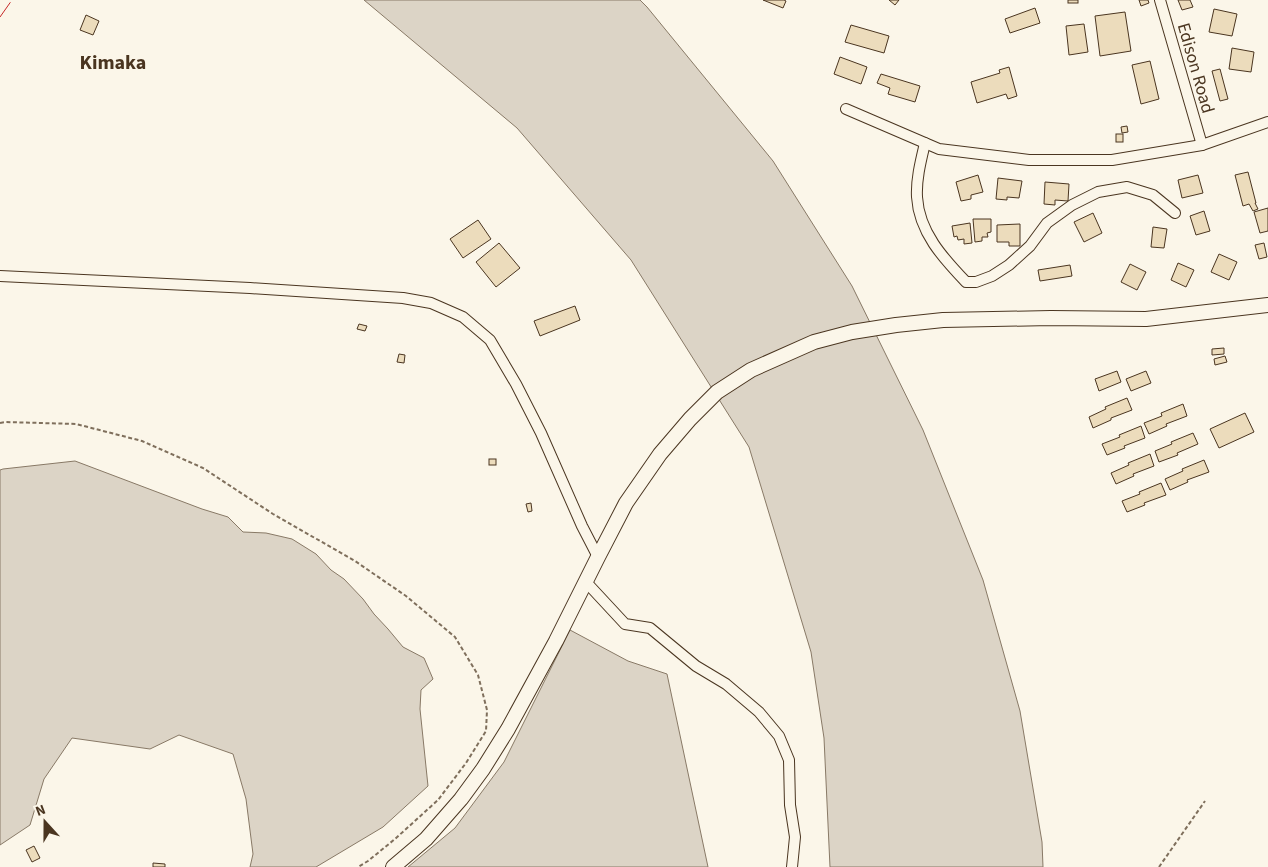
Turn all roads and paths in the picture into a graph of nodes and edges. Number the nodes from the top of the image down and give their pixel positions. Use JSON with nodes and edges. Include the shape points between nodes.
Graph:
{"nodes":[{"id":1,"x":1160,"y":0,"type":"edge"},
{"id":2,"x":846,"y":109,"type":"dead end"},
{"id":3,"x":1268,"y":122,"type":"edge"},
{"id":4,"x":926,"y":143,"type":"junction"},
{"id":5,"x":1202,"y":145,"type":"junction"},
{"id":6,"x":1175,"y":213,"type":"dead end"},
{"id":7,"x":0,"y":276,"type":"edge"},
{"id":8,"x":1268,"y":305,"type":"edge"},
{"id":9,"x":0,"y":423,"type":"edge"},
{"id":10,"x":598,"y":556,"type":"junction"},
{"id":11,"x":586,"y":582,"type":"junction"},
{"id":12,"x":1205,"y":801,"type":"dead end"},
{"id":13,"x":358,"y":867,"type":"edge"},
{"id":14,"x":393,"y":867,"type":"edge"},
{"id":15,"x":792,"y":867,"type":"edge"},
{"id":16,"x":1159,"y":867,"type":"edge"}],
"edges":[{"from":1,"to":5,"type":"street","name":"Edison Road"},
{"from":2,"to":4,"type":"street"},
{"from":3,"to":5,"type":"street"},
{"from":4,"to":5,"type":"street","via":[[939,148],[1029,160],[1112,160]]},
{"from":4,"to":6,"type":"street","via":[[917,196],[921,220],[932,242],[966,282],[992,276],[1009,265],[1030,246],[1047,222],[1098,192],[1127,187],[1153,195]]},
{"from":7,"to":10,"type":"street","via":[[403,298],[431,303],[463,316],[490,340],[511,377],[541,433]]},
{"from":8,"to":10,"type":"main road","via":[[1146,319],[943,320],[852,332],[814,342],[751,370],[717,392],[660,454],[626,503]]},
{"from":9,"to":13,"type":"path","via":[[76,424],[142,441],[203,468],[273,514],[355,561],[406,596],[455,637],[478,675],[487,710],[486,731],[438,800]]},
{"from":10,"to":11,"type":"main road"},
{"from":11,"to":14,"type":"main road","via":[[517,714],[483,769],[426,839]]},
{"from":11,"to":15,"type":"street","via":[[625,624],[650,628],[696,666],[726,684],[759,712],[778,736],[789,760],[795,837]]},
{"from":12,"to":16,"type":"path"}]}
